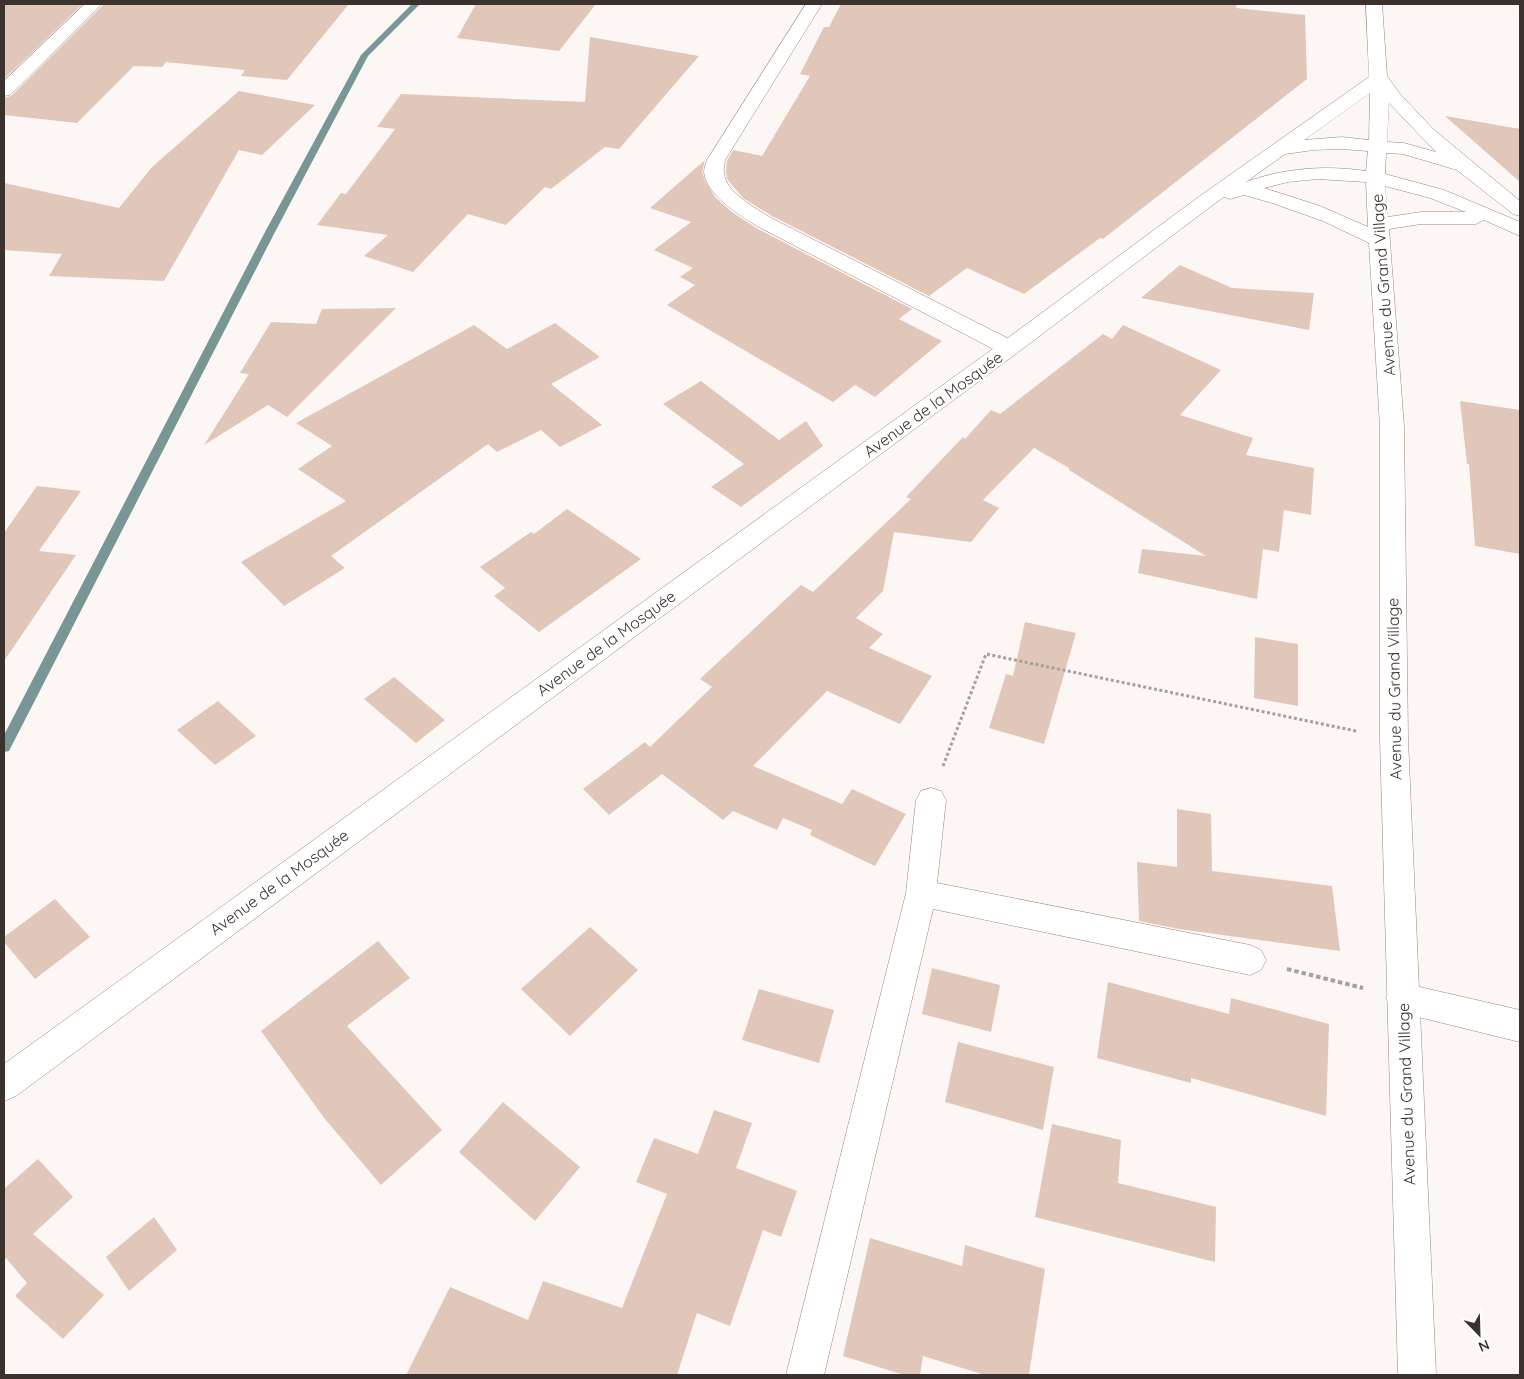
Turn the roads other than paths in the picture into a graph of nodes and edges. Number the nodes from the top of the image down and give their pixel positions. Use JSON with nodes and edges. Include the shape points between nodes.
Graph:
{"nodes":[{"id":1,"x":94,"y":4,"type":"edge"},
{"id":2,"x":814,"y":4,"type":"edge"},
{"id":3,"x":1374,"y":4,"type":"edge"},
{"id":4,"x":1379,"y":78,"type":"junction"},
{"id":5,"x":4,"y":91,"type":"edge"},
{"id":6,"x":1376,"y":146,"type":"junction"},
{"id":7,"x":1280,"y":149,"type":"junction"},
{"id":8,"x":1464,"y":166,"type":"junction"},
{"id":9,"x":1376,"y":177,"type":"junction"},
{"id":10,"x":1244,"y":189,"type":"junction"},
{"id":11,"x":1207,"y":200,"type":"junction"},
{"id":12,"x":1520,"y":210,"type":"edge"},
{"id":13,"x":1500,"y":220,"type":"junction"},
{"id":14,"x":1520,"y":230,"type":"edge"},
{"id":15,"x":1379,"y":232,"type":"junction"},
{"id":16,"x":1009,"y":348,"type":"junction"},
{"id":17,"x":931,"y":800,"type":"road end"},
{"id":18,"x":922,"y":893,"type":"junction"},
{"id":19,"x":1250,"y":960,"type":"road end"},
{"id":20,"x":1402,"y":998,"type":"junction"},
{"id":21,"x":1520,"y":1026,"type":"edge"},
{"id":22,"x":4,"y":1084,"type":"edge"},
{"id":23,"x":806,"y":1375,"type":"edge"},
{"id":24,"x":1417,"y":1375,"type":"edge"}],
"edges":[{"from":1,"to":5,"type":"street"},
{"from":2,"to":16,"type":"street","via":[[716,160],[714,172],[721,186],[735,202],[764,222]]},
{"from":3,"to":4,"type":"street","name":"Avenue du Grand Village"},
{"from":4,"to":6,"type":"street","name":"Avenue du Grand Village"},
{"from":4,"to":7,"type":"street","name":"Avenue de la Mosquée"},
{"from":4,"to":8,"type":"street","via":[[1428,137]]},
{"from":6,"to":7,"type":"street","via":[[1323,144]]},
{"from":6,"to":8,"type":"street","via":[[1412,151]]},
{"from":6,"to":9,"type":"street","name":"Avenue du Grand Village"},
{"from":7,"to":11,"type":"street","name":"Avenue de la Mosquée"},
{"from":8,"to":12,"type":"street"},
{"from":9,"to":10,"type":"street","via":[[1287,176]]},
{"from":9,"to":13,"type":"street","via":[[1416,188]]},
{"from":9,"to":15,"type":"street","name":"Avenue du Grand Village"},
{"from":10,"to":11,"type":"street"},
{"from":10,"to":15,"type":"street","via":[[1275,196],[1351,226]]},
{"from":11,"to":16,"type":"street","name":"Avenue de la Mosquée"},
{"from":13,"to":14,"type":"street"},
{"from":13,"to":15,"type":"street","via":[[1421,218]]},
{"from":15,"to":20,"type":"street","name":"Avenue du Grand Village","via":[[1392,427],[1394,739]]},
{"from":16,"to":22,"type":"street","name":"Avenue de la Mosquée"},
{"from":17,"to":18,"type":"street"},
{"from":18,"to":19,"type":"street"},
{"from":18,"to":23,"type":"street"},
{"from":20,"to":21,"type":"street"},
{"from":20,"to":24,"type":"street","name":"Avenue du Grand Village"}]}
